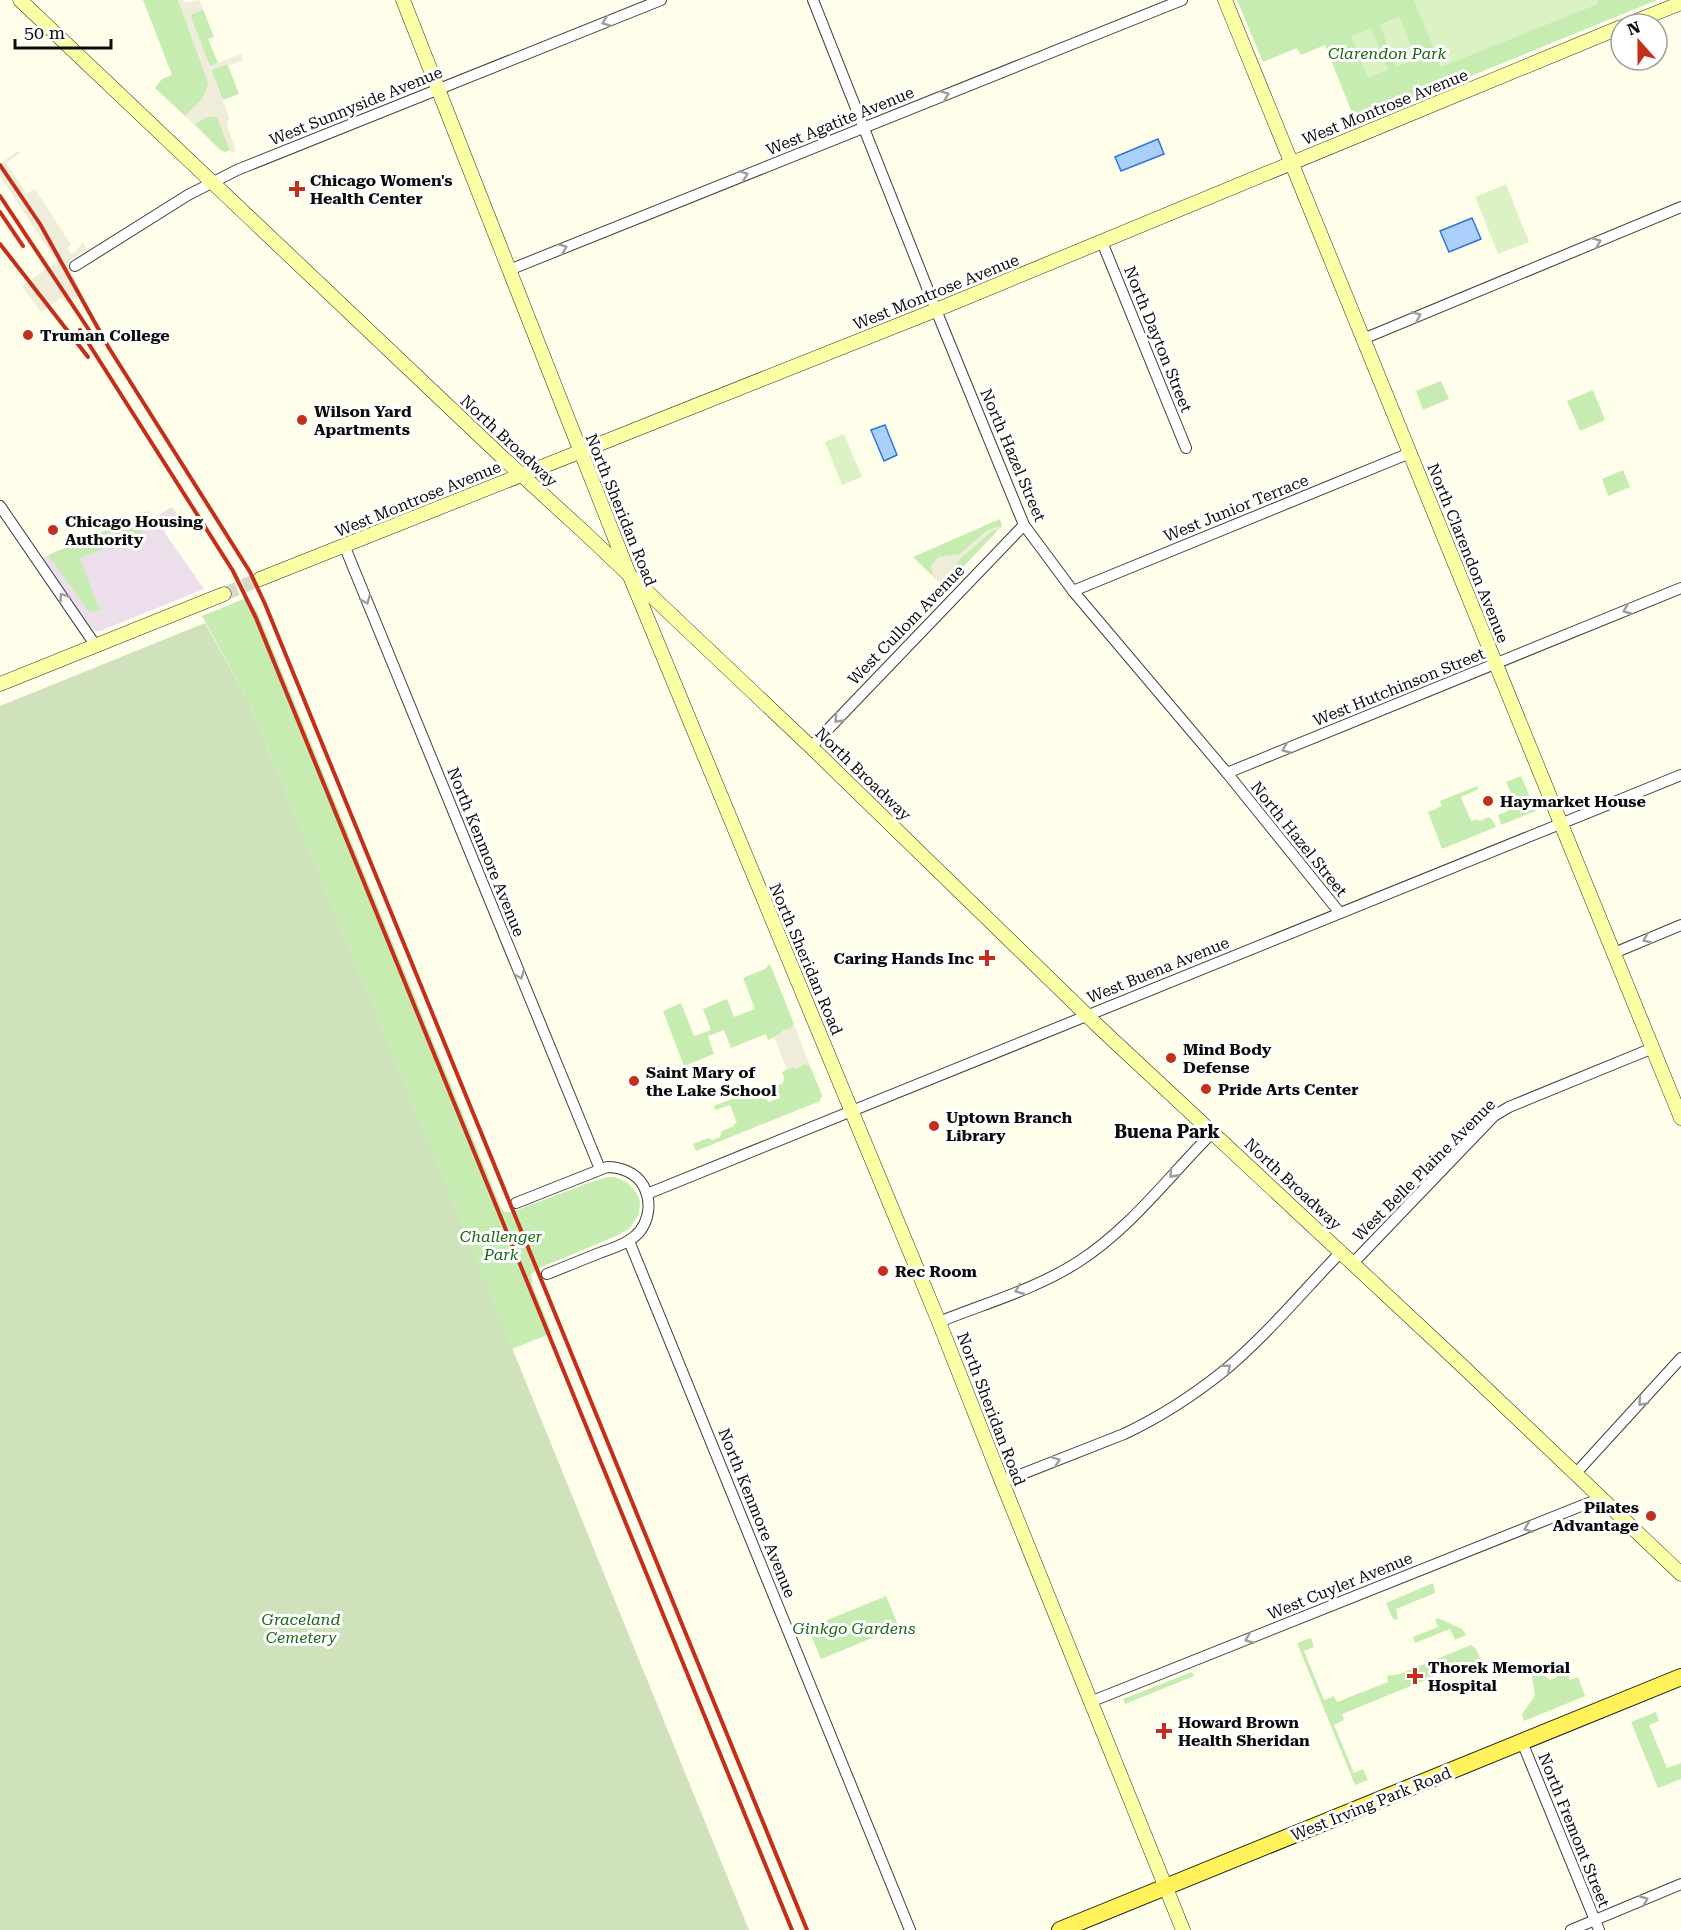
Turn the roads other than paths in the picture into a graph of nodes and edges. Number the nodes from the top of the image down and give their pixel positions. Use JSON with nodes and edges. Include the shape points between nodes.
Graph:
{"nodes":[{"id":1,"x":20,"y":0,"type":"edge"},
{"id":2,"x":403,"y":0,"type":"edge"},
{"id":3,"x":661,"y":0,"type":"edge"},
{"id":4,"x":813,"y":0,"type":"edge"},
{"id":5,"x":1182,"y":0,"type":"edge"},
{"id":6,"x":1225,"y":0,"type":"edge"},
{"id":7,"x":1681,"y":3,"type":"edge"},
{"id":8,"x":1659,"y":12,"type":"edge"},
{"id":9,"x":1609,"y":32,"type":"edge"},
{"id":10,"x":438,"y":90,"type":"junction"},
{"id":11,"x":863,"y":127,"type":"junction"},
{"id":12,"x":1292,"y":164,"type":"junction"},
{"id":13,"x":212,"y":181,"type":"junction"},
{"id":14,"x":1681,"y":207,"type":"edge"},
{"id":15,"x":1102,"y":242,"type":"junction"},
{"id":16,"x":75,"y":266,"type":"dead end"},
{"id":17,"x":509,"y":270,"type":"junction"},
{"id":18,"x":936,"y":310,"type":"junction"},
{"id":19,"x":1363,"y":339,"type":"junction"},
{"id":20,"x":1186,"y":448,"type":"dead end"},
{"id":21,"x":581,"y":452,"type":"junction"},
{"id":22,"x":1410,"y":453,"type":"junction"},
{"id":23,"x":522,"y":475,"type":"junction"},
{"id":24,"x":0,"y":506,"type":"edge"},
{"id":25,"x":1024,"y":525,"type":"junction"},
{"id":26,"x":344,"y":546,"type":"junction"},
{"id":27,"x":629,"y":574,"type":"junction"},
{"id":28,"x":260,"y":579,"type":"tunnel mouth"},
{"id":29,"x":1681,"y":588,"type":"edge"},
{"id":30,"x":1073,"y":591,"type":"junction"},
{"id":31,"x":224,"y":594,"type":"tunnel mouth"},
{"id":32,"x":96,"y":646,"type":"junction"},
{"id":33,"x":1496,"y":664,"type":"junction"},
{"id":34,"x":0,"y":684,"type":"edge"},
{"id":35,"x":811,"y":747,"type":"junction"},
{"id":36,"x":1227,"y":773,"type":"junction"},
{"id":37,"x":1681,"y":775,"type":"edge"},
{"id":38,"x":1561,"y":823,"type":"junction"},
{"id":39,"x":1340,"y":913,"type":"junction"},
{"id":40,"x":1681,"y":925,"type":"edge"},
{"id":41,"x":1614,"y":953,"type":"junction"},
{"id":42,"x":1088,"y":1015,"type":"junction"},
{"id":43,"x":1653,"y":1048,"type":"junction"},
{"id":44,"x":852,"y":1111,"type":"junction"},
{"id":45,"x":1681,"y":1118,"type":"edge"},
{"id":46,"x":1213,"y":1131,"type":"junction"},
{"id":47,"x":600,"y":1169,"type":"junction"},
{"id":48,"x":647,"y":1194,"type":"junction"},
{"id":49,"x":516,"y":1203,"type":"dead end"},
{"id":50,"x":629,"y":1241,"type":"junction"},
{"id":51,"x":1341,"y":1252,"type":"junction"},
{"id":52,"x":1353,"y":1263,"type":"junction"},
{"id":53,"x":547,"y":1274,"type":"dead end"},
{"id":54,"x":939,"y":1322,"type":"junction"},
{"id":55,"x":1681,"y":1358,"type":"edge"},
{"id":56,"x":1576,"y":1473,"type":"junction"},
{"id":57,"x":1002,"y":1482,"type":"junction"},
{"id":58,"x":1601,"y":1498,"type":"junction"},
{"id":59,"x":1681,"y":1574,"type":"edge"},
{"id":60,"x":1681,"y":1677,"type":"edge"},
{"id":61,"x":1090,"y":1702,"type":"junction"},
{"id":62,"x":1522,"y":1742,"type":"junction"},
{"id":63,"x":1681,"y":1884,"type":"edge"},
{"id":64,"x":1166,"y":1887,"type":"junction"},
{"id":65,"x":1597,"y":1925,"type":"edge"},
{"id":66,"x":910,"y":1930,"type":"edge"},
{"id":67,"x":1060,"y":1930,"type":"edge"},
{"id":68,"x":1183,"y":1930,"type":"edge"},
{"id":69,"x":1571,"y":1930,"type":"edge"}],
"edges":[{"from":1,"to":13,"type":"main road","name":"North Broadway"},
{"from":2,"to":10,"type":"main road","name":"North Sheridan Road"},
{"from":3,"to":10,"type":"street","name":"West Sunnyside Avenue","one_way":true},
{"from":4,"to":11,"type":"street","name":"North Hazel Street"},
{"from":11,"to":5,"type":"street","name":"West Agatite Avenue","one_way":true},
{"from":6,"to":12,"type":"main road","name":"North Clarendon Avenue"},
{"from":7,"to":8,"type":"main road"},
{"from":9,"to":12,"type":"main road","name":"West Montrose Avenue"},
{"from":10,"to":13,"type":"street","name":"West Sunnyside Avenue"},
{"from":10,"to":17,"type":"main road","name":"North Sheridan Road"},
{"from":17,"to":11,"type":"street","name":"West Agatite Avenue","one_way":true},
{"from":11,"to":18,"type":"street","name":"North Hazel Street"},
{"from":12,"to":15,"type":"main road","name":"West Montrose Avenue"},
{"from":12,"to":19,"type":"main road","name":"North Clarendon Avenue"},
{"from":13,"to":16,"type":"street","name":"West Sunnyside Avenue"},
{"from":13,"to":23,"type":"main road","name":"North Broadway"},
{"from":19,"to":14,"type":"street","one_way":true},
{"from":15,"to":18,"type":"main road","name":"West Montrose Avenue"},
{"from":15,"to":20,"type":"street","name":"North Dayton Street"},
{"from":17,"to":21,"type":"main road","name":"North Sheridan Road"},
{"from":18,"to":21,"type":"main road","name":"West Montrose Avenue"},
{"from":18,"to":25,"type":"street","name":"North Hazel Street"},
{"from":19,"to":22,"type":"main road","name":"North Clarendon Avenue"},
{"from":21,"to":23,"type":"main road","name":"West Montrose Avenue"},
{"from":21,"to":27,"type":"main road","name":"North Sheridan Road"},
{"from":22,"to":30,"type":"street","name":"West Junior Terrace"},
{"from":22,"to":33,"type":"main road","name":"North Clarendon Avenue"},
{"from":23,"to":26,"type":"main road","name":"West Montrose Avenue"},
{"from":23,"to":27,"type":"main road","name":"North Broadway"},
{"from":32,"to":24,"type":"street","one_way":true},
{"from":25,"to":30,"type":"street","name":"North Hazel Street"},
{"from":25,"to":35,"type":"street","name":"West Cullom Avenue","one_way":true},
{"from":26,"to":28,"type":"main road","name":"West Montrose Avenue"},
{"from":26,"to":47,"type":"street","name":"North Kenmore Avenue","one_way":true},
{"from":27,"to":35,"type":"main road","name":"North Broadway"},
{"from":27,"to":44,"type":"main road","name":"North Sheridan Road"},
{"from":29,"to":33,"type":"street","name":"West Hutchinson Street","one_way":true},
{"from":30,"to":36,"type":"street","name":"North Hazel Street"},
{"from":31,"to":32,"type":"main road"},
{"from":32,"to":34,"type":"main road"},
{"from":33,"to":36,"type":"street","name":"West Hutchinson Street","one_way":true},
{"from":33,"to":38,"type":"main road","name":"North Clarendon Avenue"},
{"from":35,"to":42,"type":"main road","name":"North Broadway"},
{"from":36,"to":39,"type":"street","name":"North Hazel Street"},
{"from":37,"to":38,"type":"street","name":"West Buena Avenue"},
{"from":38,"to":39,"type":"street","name":"West Buena Avenue"},
{"from":38,"to":41,"type":"main road","name":"North Clarendon Avenue"},
{"from":39,"to":42,"type":"street","name":"West Buena Avenue"},
{"from":40,"to":41,"type":"street","one_way":true},
{"from":41,"to":43,"type":"main road","name":"North Clarendon Avenue"},
{"from":42,"to":44,"type":"street","name":"West Buena Avenue"},
{"from":42,"to":46,"type":"main road","name":"North Broadway"},
{"from":43,"to":45,"type":"main road","name":"North Clarendon Avenue"},
{"from":43,"to":52,"type":"street","name":"West Belle Plaine Avenue","via":[[1494,1116]]},
{"from":44,"to":48,"type":"street","name":"West Buena Avenue"},
{"from":44,"to":54,"type":"main road","name":"North Sheridan Road"},
{"from":46,"to":51,"type":"main road","name":"North Broadway"},
{"from":46,"to":54,"type":"street","one_way":true,"via":[[1137,1213],[1080,1261],[1046,1279]]},
{"from":47,"to":48,"type":"street","via":[[615,1167],[631,1174]]},
{"from":47,"to":49,"type":"street"},
{"from":48,"to":50,"type":"street","via":[[648,1217]]},
{"from":50,"to":53,"type":"street"},
{"from":50,"to":66,"type":"street","name":"North Kenmore Avenue"},
{"from":51,"to":52,"type":"main road","name":"North Broadway"},
{"from":57,"to":51,"type":"street","name":"West Belle Plaine Avenue","one_way":true,"via":[[1124,1434],[1182,1401],[1237,1360]]},
{"from":52,"to":56,"type":"main road","name":"North Broadway"},
{"from":54,"to":57,"type":"main road","name":"North Sheridan Road"},
{"from":55,"to":56,"type":"street","one_way":true},
{"from":56,"to":58,"type":"main road","name":"North Broadway"},
{"from":57,"to":61,"type":"main road","name":"North Sheridan Road"},
{"from":58,"to":59,"type":"main road","name":"North Broadway"},
{"from":58,"to":61,"type":"street","name":"West Cuyler Avenue","one_way":true},
{"from":60,"to":62,"type":"main road","name":"West Irving Park Road"},
{"from":61,"to":64,"type":"main road","name":"North Sheridan Road"},
{"from":62,"to":64,"type":"main road","name":"West Irving Park Road"},
{"from":62,"to":65,"type":"street","name":"North Fremont Street"},
{"from":65,"to":63,"type":"street","one_way":true},
{"from":64,"to":67,"type":"main road","name":"West Irving Park Road"},
{"from":64,"to":68,"type":"main road","name":"North Sheridan Road"},
{"from":65,"to":69,"type":"street"}]}
